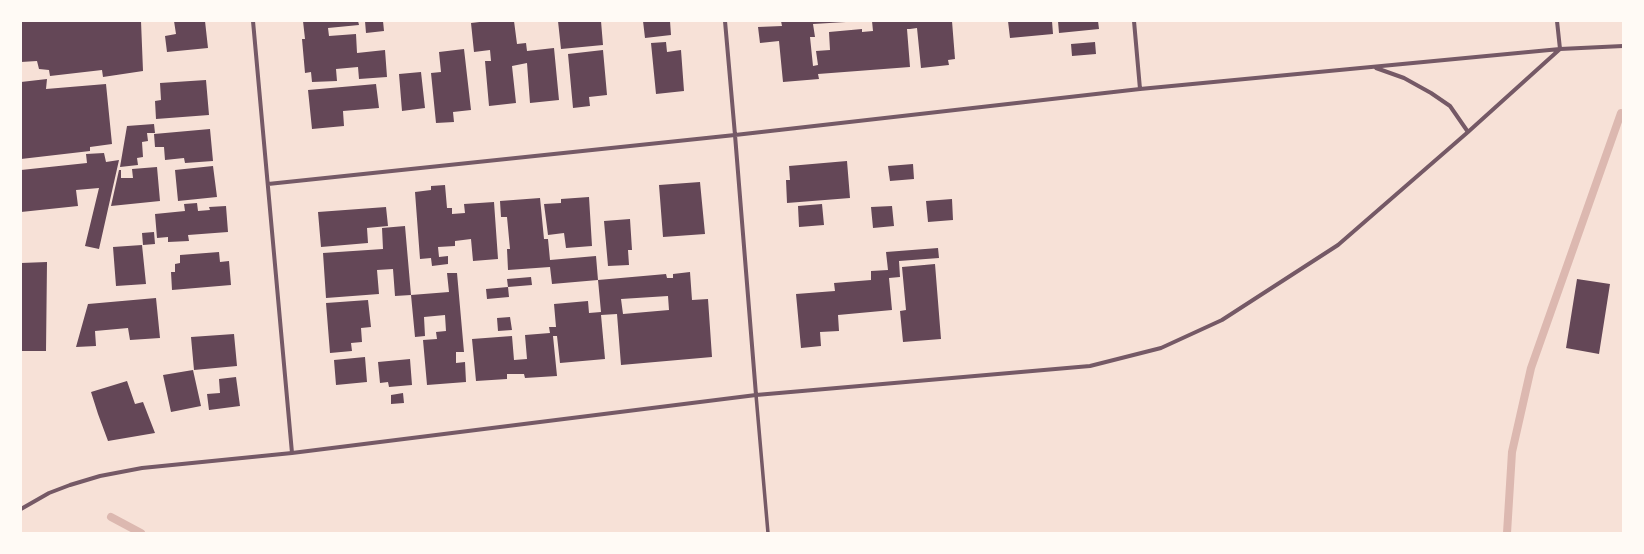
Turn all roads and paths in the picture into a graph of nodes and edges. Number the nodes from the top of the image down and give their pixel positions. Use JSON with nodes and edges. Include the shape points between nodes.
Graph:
{"nodes":[{"id":1,"x":253,"y":21,"type":"edge"},
{"id":2,"x":724,"y":21,"type":"edge"},
{"id":3,"x":1134,"y":21,"type":"edge"},
{"id":4,"x":1557,"y":21,"type":"edge"},
{"id":5,"x":1623,"y":46,"type":"edge"},
{"id":6,"x":1560,"y":49,"type":"junction"},
{"id":7,"x":1374,"y":67,"type":"junction"},
{"id":8,"x":1140,"y":89,"type":"junction"},
{"id":9,"x":1468,"y":132,"type":"junction"},
{"id":10,"x":735,"y":134,"type":"junction"},
{"id":11,"x":268,"y":184,"type":"junction"},
{"id":12,"x":756,"y":395,"type":"junction"},
{"id":13,"x":292,"y":453,"type":"junction"},
{"id":14,"x":21,"y":509,"type":"edge"},
{"id":15,"x":768,"y":533,"type":"edge"}],
"edges":[{"from":1,"to":11,"type":"street"},
{"from":2,"to":10,"type":"street"},
{"from":3,"to":8,"type":"street"},
{"from":4,"to":6,"type":"street"},
{"from":5,"to":6,"type":"street"},
{"from":6,"to":7,"type":"street"},
{"from":6,"to":9,"type":"street"},
{"from":7,"to":8,"type":"street"},
{"from":7,"to":9,"type":"street","via":[[1404,78],[1450,106]]},
{"from":8,"to":10,"type":"street"},
{"from":9,"to":12,"type":"street","via":[[1338,245],[1222,320],[1161,348],[1090,366]]},
{"from":10,"to":11,"type":"street"},
{"from":10,"to":12,"type":"street"},
{"from":11,"to":13,"type":"street"},
{"from":12,"to":13,"type":"street"},
{"from":12,"to":15,"type":"street"},
{"from":13,"to":14,"type":"street","via":[[142,468],[100,476],[49,493]]}]}
